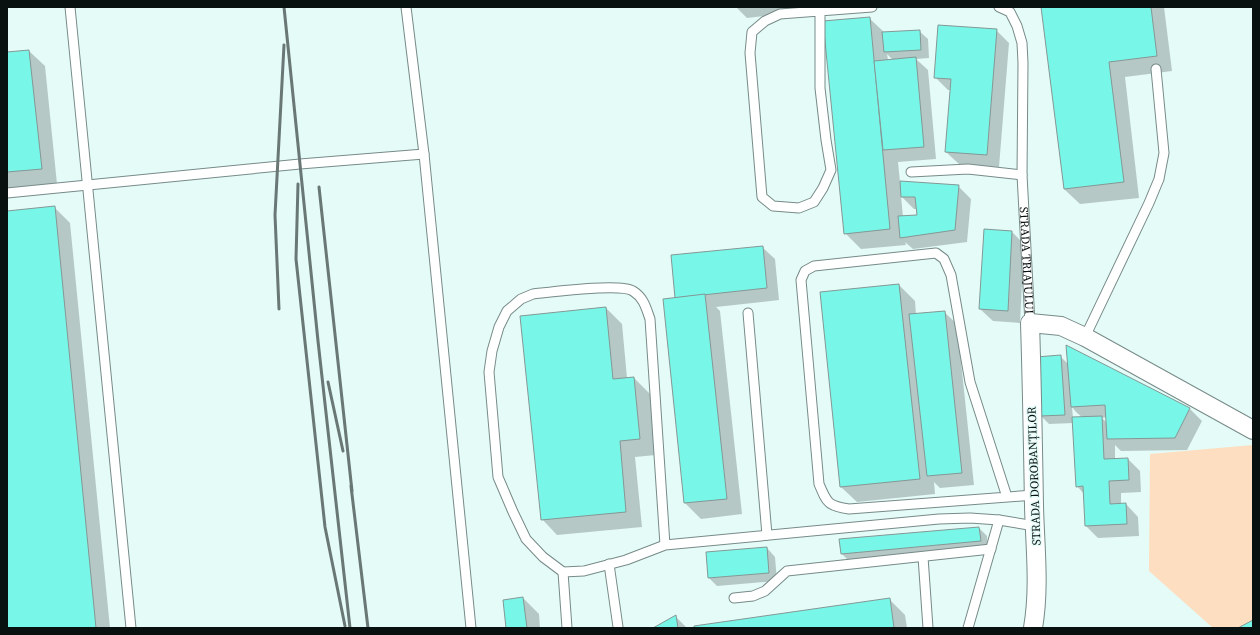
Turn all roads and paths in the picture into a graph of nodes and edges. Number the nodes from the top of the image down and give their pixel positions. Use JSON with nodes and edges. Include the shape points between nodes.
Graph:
{"nodes":[{"id":1,"x":70,"y":7,"type":"edge"},
{"id":2,"x":406,"y":7,"type":"edge"},
{"id":3,"x":872,"y":7,"type":"edge"},
{"id":4,"x":999,"y":7,"type":"edge"},
{"id":5,"x":820,"y":11,"type":"junction"},
{"id":6,"x":1156,"y":69,"type":"dead end"},
{"id":7,"x":424,"y":154,"type":"junction"},
{"id":8,"x":911,"y":172,"type":"dead end"},
{"id":9,"x":1022,"y":175,"type":"junction"},
{"id":10,"x":88,"y":185,"type":"junction"},
{"id":11,"x":7,"y":193,"type":"edge"},
{"id":12,"x":748,"y":313,"type":"dead end"},
{"id":13,"x":1030,"y":323,"type":"junction"},
{"id":14,"x":1085,"y":337,"type":"junction"},
{"id":15,"x":1253,"y":430,"type":"edge"},
{"id":16,"x":1034,"y":496,"type":"junction"},
{"id":17,"x":1007,"y":497,"type":"junction"},
{"id":18,"x":999,"y":520,"type":"junction"},
{"id":19,"x":1035,"y":526,"type":"junction"},
{"id":20,"x":767,"y":536,"type":"junction"},
{"id":21,"x":664,"y":545,"type":"junction"},
{"id":22,"x":991,"y":548,"type":"junction"},
{"id":23,"x":923,"y":557,"type":"junction"},
{"id":24,"x":609,"y":564,"type":"junction"},
{"id":25,"x":563,"y":572,"type":"junction"},
{"id":26,"x":734,"y":598,"type":"dead end"},
{"id":27,"x":618,"y":627,"type":"dead end"},
{"id":28,"x":131,"y":628,"type":"edge"},
{"id":29,"x":471,"y":628,"type":"edge"},
{"id":30,"x":567,"y":628,"type":"edge"},
{"id":31,"x":928,"y":628,"type":"edge"},
{"id":32,"x":968,"y":628,"type":"edge"},
{"id":33,"x":1033,"y":628,"type":"edge"}],
"edges":[{"from":1,"to":10,"type":"lane"},
{"from":2,"to":7,"type":"lane"},
{"from":3,"to":5,"type":"lane"},
{"from":4,"to":9,"type":"lane","name":"STRADA TRIAJULUI","via":[[1010,12],[1022,43]]},
{"from":5,"to":5,"type":"lane","via":[[820,88],[830,170],[814,202],[799,208],[773,206],[762,197],[750,53],[752,32],[765,21],[780,14]]},
{"from":6,"to":14,"type":"lane","via":[[1164,153],[1159,178]]},
{"from":7,"to":10,"type":"lane"},
{"from":7,"to":29,"type":"lane"},
{"from":8,"to":9,"type":"lane","via":[[968,170]]},
{"from":9,"to":13,"type":"lane","name":"STRADA TRIAJULUI"},
{"from":10,"to":11,"type":"lane"},
{"from":10,"to":28,"type":"lane"},
{"from":12,"to":20,"type":"lane"},
{"from":13,"to":14,"type":"street","name":"STRADA TRIAJULUI","via":[[1061,326]]},
{"from":13,"to":16,"type":"street","name":"STRADA DOROBANȚILOR"},
{"from":14,"to":15,"type":"street","name":"STRADA TRIAJULUI"},
{"from":16,"to":17,"type":"lane"},
{"from":16,"to":19,"type":"street","name":"STRADA DOROBANȚILOR"},
{"from":17,"to":17,"type":"lane","via":[[849,509],[835,507],[824,497],[819,484],[801,280],[805,271],[814,266],[936,253],[944,259],[951,275],[970,382]]},
{"from":18,"to":19,"type":"lane"},
{"from":18,"to":20,"type":"lane","via":[[939,519]]},
{"from":18,"to":22,"type":"lane"},
{"from":19,"to":33,"type":"street","name":"STRADA DOROBANȚILOR","via":[[1038,578]]},
{"from":20,"to":21,"type":"lane"},
{"from":21,"to":24,"type":"lane"},
{"from":21,"to":25,"type":"lane","via":[[650,320],[644,302],[632,290],[614,287],[533,294],[521,298],[507,311],[492,351],[489,372],[498,477],[526,539],[543,557]]},
{"from":22,"to":23,"type":"lane"},
{"from":22,"to":32,"type":"lane"},
{"from":23,"to":26,"type":"lane","via":[[787,571],[765,591],[753,596]]},
{"from":23,"to":31,"type":"lane"},
{"from":24,"to":25,"type":"lane","via":[[584,571]]},
{"from":24,"to":27,"type":"lane"},
{"from":25,"to":30,"type":"lane"}]}
